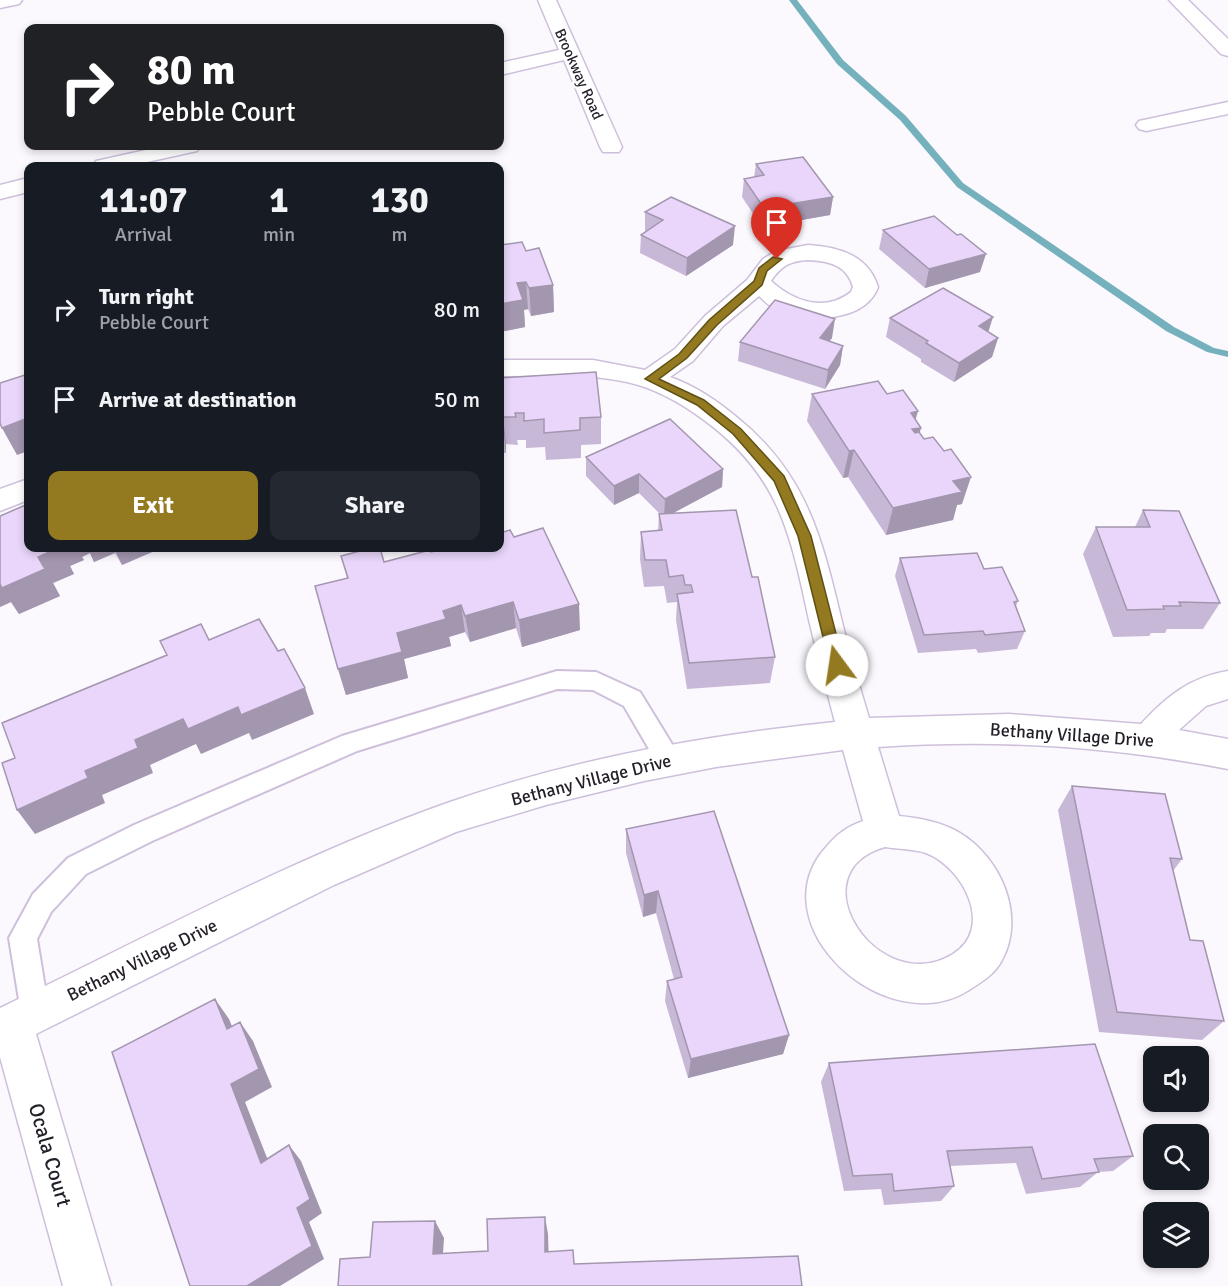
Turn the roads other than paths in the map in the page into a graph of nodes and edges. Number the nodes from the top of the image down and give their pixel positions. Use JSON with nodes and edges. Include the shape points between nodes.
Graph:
{"nodes":[{"id":1,"x":13,"y":0,"type":"edge"},
{"id":2,"x":547,"y":0,"type":"edge"},
{"id":3,"x":1178,"y":0,"type":"edge"},
{"id":4,"x":0,"y":3,"type":"edge"},
{"id":5,"x":1228,"y":50,"type":"edge"},
{"id":6,"x":570,"y":53,"type":"junction"},
{"id":7,"x":504,"y":68,"type":"edge"},
{"id":8,"x":1228,"y":108,"type":"edge"},
{"id":9,"x":1146,"y":125,"type":"dead end"},
{"id":10,"x":611,"y":147,"type":"dead end"},
{"id":11,"x":172,"y":150,"type":"edge"},
{"id":12,"x":121,"y":162,"type":"edge"},
{"id":13,"x":24,"y":186,"type":"edge"},
{"id":14,"x":0,"y":192,"type":"edge"},
{"id":15,"x":758,"y":282,"type":"dead end"},
{"id":16,"x":504,"y":368,"type":"edge"},
{"id":17,"x":650,"y":379,"type":"junction"},
{"id":18,"x":24,"y":491,"type":"edge"},
{"id":19,"x":0,"y":501,"type":"edge"},
{"id":20,"x":1228,"y":685,"type":"edge"},
{"id":21,"x":854,"y":733,"type":"junction"},
{"id":22,"x":1149,"y":739,"type":"junction"},
{"id":23,"x":1228,"y":754,"type":"edge"},
{"id":24,"x":669,"y":761,"type":"junction"},
{"id":25,"x":885,"y":831,"type":"junction"},
{"id":26,"x":16,"y":1022,"type":"edge"},
{"id":27,"x":87,"y":1286,"type":"edge"}],
"edges":[{"from":1,"to":4,"type":"street"},
{"from":2,"to":6,"type":"street","name":"Brookway Road"},
{"from":3,"to":5,"type":"street"},
{"from":6,"to":7,"type":"street"},
{"from":6,"to":10,"type":"street","name":"Brookway Road"},
{"from":8,"to":9,"type":"street"},
{"from":11,"to":12,"type":"street"},
{"from":13,"to":14,"type":"street"},
{"from":15,"to":17,"type":"street","via":[[713,322],[683,356]]},
{"from":16,"to":17,"type":"street","via":[[595,368]]},
{"from":17,"to":21,"type":"street","via":[[700,402],[737,432],[779,479],[804,536]]},
{"from":18,"to":19,"type":"street"},
{"from":20,"to":22,"type":"street","via":[[1199,693],[1179,706]]},
{"from":21,"to":22,"type":"street","name":"Bethany Village Drive","via":[[976,728]]},
{"from":21,"to":24,"type":"street","name":"Bethany Village Drive"},
{"from":21,"to":25,"type":"street"},
{"from":22,"to":23,"type":"street","name":"Bethany Village Drive"},
{"from":24,"to":26,"type":"street","name":"Bethany Village Drive","via":[[546,787],[448,819],[328,869]]},
{"from":24,"to":26,"type":"lane","via":[[632,699],[596,681],[557,680],[351,743],[143,833],[77,866],[42,903],[23,938]]},
{"from":25,"to":25,"type":"street","via":[[856,840],[835,858],[825,884],[827,914],[841,944],[866,968],[899,983],[934,985],[964,975],[985,953],[994,926],[989,895],[973,867],[947,846],[916,833]]},
{"from":26,"to":27,"type":"street","name":"Ocala Court"}]}
